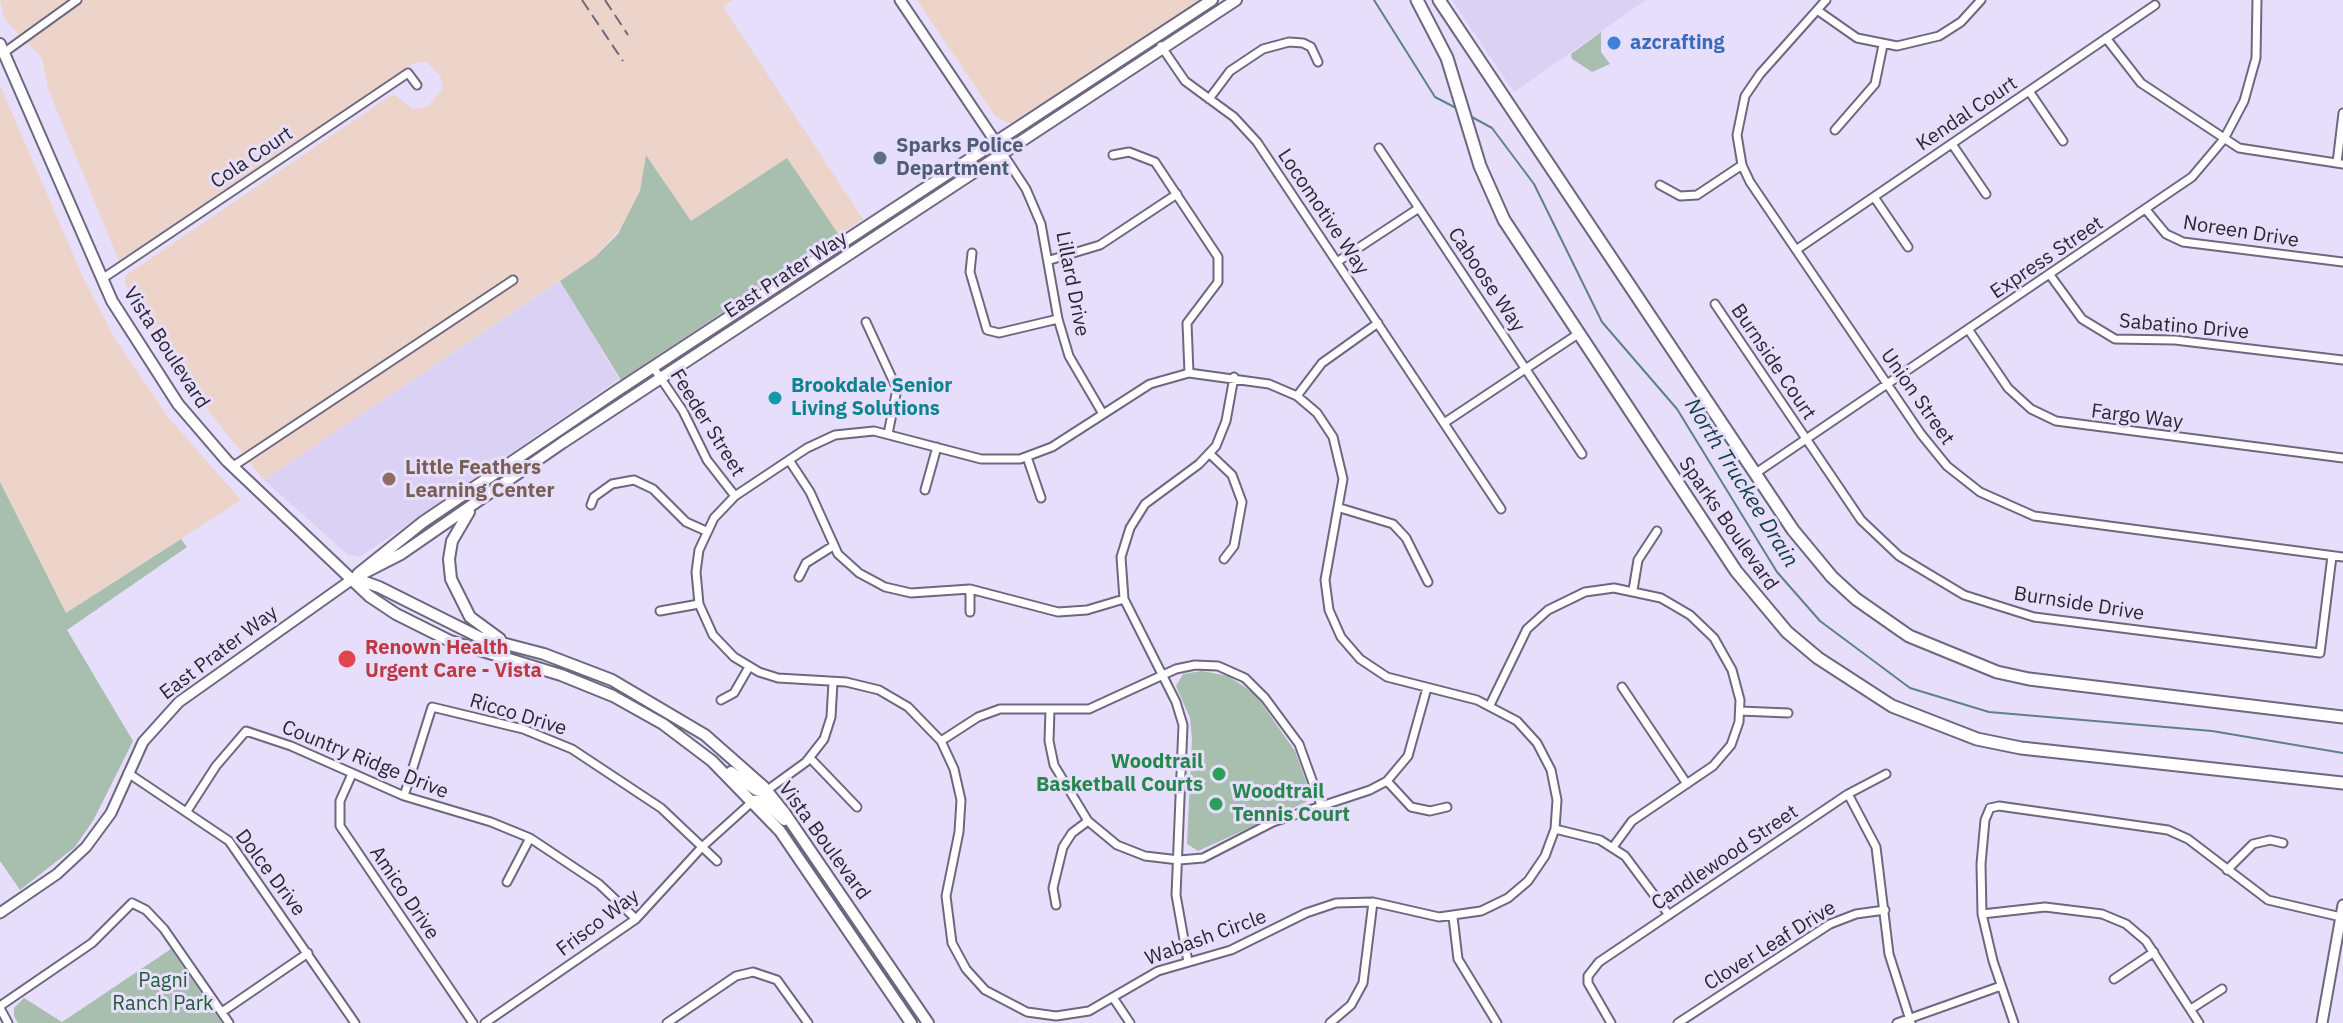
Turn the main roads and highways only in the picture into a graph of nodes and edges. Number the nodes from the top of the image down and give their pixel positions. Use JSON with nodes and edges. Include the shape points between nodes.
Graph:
{"nodes":[{"id":1,"x":1212,"y":0,"type":"edge"},
{"id":2,"x":1236,"y":0,"type":"edge"},
{"id":3,"x":1417,"y":0,"type":"edge"},
{"id":4,"x":1439,"y":0,"type":"edge"},
{"id":5,"x":1,"y":50,"type":"edge"},
{"id":6,"x":480,"y":500,"type":"junction"},
{"id":7,"x":354,"y":578,"type":"junction"},
{"id":8,"x":512,"y":646,"type":"junction"},
{"id":9,"x":2343,"y":717,"type":"edge"},
{"id":10,"x":712,"y":761,"type":"junction"},
{"id":11,"x":2343,"y":783,"type":"edge"},
{"id":12,"x":766,"y":791,"type":"junction"},
{"id":13,"x":753,"y":801,"type":"junction"},
{"id":14,"x":803,"y":838,"type":"junction"},
{"id":15,"x":911,"y":1023,"type":"edge"},
{"id":16,"x":928,"y":1023,"type":"edge"}],
"edges":[{"from":1,"to":7,"type":"main road","name":"East Prater Way","via":[[653,367],[423,522]]},
{"from":2,"to":6,"type":"main road","name":"East Prater Way"},
{"from":3,"to":11,"type":"main road","name":"Sparks Boulevard","via":[[1440,40],[1469,134],[1504,220],[1744,582],[1787,632],[1847,680],[1892,706],[1977,739]]},
{"from":4,"to":9,"type":"main road","via":[[1793,530],[1832,577],[1880,617],[1941,652],[2029,679]]},
{"from":5,"to":7,"type":"main road","name":"Vista Boulevard","via":[[131,335],[232,467]]},
{"from":6,"to":7,"type":"main road","name":"East Prater Way","via":[[401,554]]},
{"from":6,"to":8,"type":"main road","via":[[452,541],[451,579],[471,619]]},
{"from":7,"to":8,"type":"main road","name":"Vista Boulevard","via":[[451,625]]},
{"from":7,"to":10,"type":"main road","name":"Vista Boulevard","via":[[369,596],[424,629],[613,696],[663,724]]},
{"from":8,"to":12,"type":"main road","name":"Vista Boulevard","via":[[573,663],[641,694],[705,735]]},
{"from":10,"to":12,"type":"main road"},
{"from":10,"to":13,"type":"main road","name":"Vista Boulevard"},
{"from":12,"to":14,"type":"main road","name":"Vista Boulevard"},
{"from":13,"to":14,"type":"main road","via":[[764,802]]},
{"from":13,"to":15,"type":"main road","name":"Vista Boulevard","via":[[796,854]]},
{"from":14,"to":16,"type":"main road","name":"Vista Boulevard"}]}
